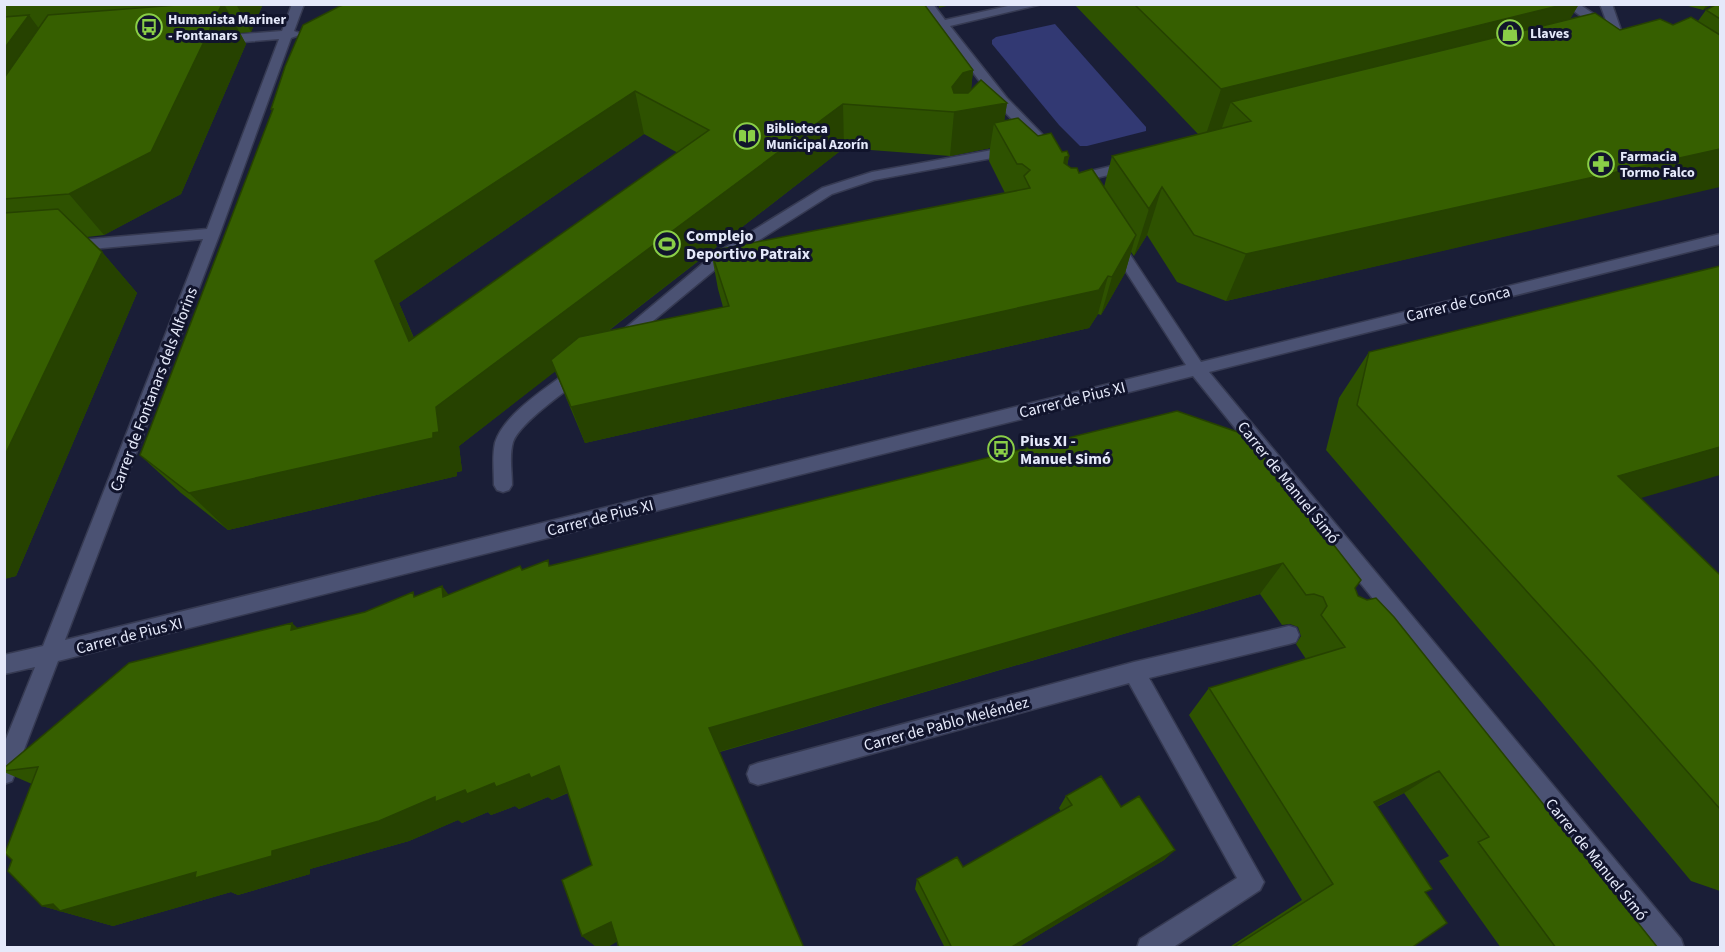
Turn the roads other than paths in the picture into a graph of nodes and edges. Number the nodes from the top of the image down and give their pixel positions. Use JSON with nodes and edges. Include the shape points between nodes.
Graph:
{"nodes":[{"id":1,"x":298,"y":4,"type":"edge"},
{"id":2,"x":927,"y":4,"type":"edge"},
{"id":3,"x":1036,"y":4,"type":"edge"},
{"id":4,"x":1570,"y":4,"type":"edge"},
{"id":5,"x":1606,"y":4,"type":"edge"},
{"id":6,"x":942,"y":24,"type":"junction"},
{"id":7,"x":309,"y":33,"type":"edge"},
{"id":8,"x":286,"y":35,"type":"junction"},
{"id":9,"x":1622,"y":38,"type":"junction"},
{"id":10,"x":203,"y":41,"type":"edge"},
{"id":11,"x":1592,"y":43,"type":"edge"},
{"id":12,"x":955,"y":145,"type":"edge"},
{"id":13,"x":1022,"y":149,"type":"edge"},
{"id":14,"x":1050,"y":150,"type":"edge"},
{"id":15,"x":953,"y":162,"type":"junction"},
{"id":16,"x":1141,"y":163,"type":"edge"},
{"id":17,"x":1078,"y":179,"type":"edge"},
{"id":18,"x":1104,"y":225,"type":"edge"},
{"id":19,"x":213,"y":233,"type":"junction"},
{"id":20,"x":1720,"y":239,"type":"edge"},
{"id":21,"x":51,"y":247,"type":"edge"},
{"id":22,"x":1196,"y":368,"type":"junction"},
{"id":23,"x":503,"y":485,"type":"dead end"},
{"id":24,"x":1390,"y":605,"type":"junction"},
{"id":25,"x":1370,"y":611,"type":"edge"},
{"id":26,"x":1289,"y":634,"type":"dead end"},
{"id":27,"x":51,"y":655,"type":"junction"},
{"id":28,"x":4,"y":665,"type":"edge"},
{"id":29,"x":1134,"y":672,"type":"junction"},
{"id":30,"x":4,"y":773,"type":"edge"},
{"id":31,"x":758,"y":774,"type":"dead end"},
{"id":32,"x":1149,"y":948,"type":"edge"},
{"id":33,"x":1672,"y":948,"type":"edge"}],
"edges":[{"from":1,"to":8,"type":"street","name":"Carrer de Fontanars dels Alforins"},
{"from":2,"to":6,"type":"street"},
{"from":3,"to":6,"type":"street"},
{"from":4,"to":9,"type":"street"},
{"from":5,"to":9,"type":"street"},
{"from":6,"to":14,"type":"street","via":[[1002,101]]},
{"from":7,"to":8,"type":"street"},
{"from":8,"to":10,"type":"street"},
{"from":8,"to":19,"type":"street","name":"Carrer de Fontanars dels Alforins"},
{"from":9,"to":11,"type":"street"},
{"from":12,"to":15,"type":"street"},
{"from":13,"to":15,"type":"street"},
{"from":15,"to":23,"type":"street","via":[[872,176],[827,191],[718,259],[523,418],[506,436],[502,452]]},
{"from":16,"to":17,"type":"street"},
{"from":18,"to":22,"type":"street","name":"Carrer de Manuel Simó"},
{"from":19,"to":21,"type":"street"},
{"from":19,"to":27,"type":"street","name":"Carrer de Fontanars dels Alforins"},
{"from":20,"to":22,"type":"street","name":"Carrer de Conca"},
{"from":22,"to":24,"type":"street","name":"Carrer de Manuel Simó"},
{"from":22,"to":27,"type":"street","name":"Carrer de Pius XI"},
{"from":24,"to":25,"type":"street"},
{"from":24,"to":33,"type":"street","name":"Carrer de Manuel Simó"},
{"from":26,"to":29,"type":"street","name":"Carrer de Pablo Meléndez"},
{"from":27,"to":28,"type":"street","name":"Carrer de Pius XI"},
{"from":27,"to":30,"type":"street","name":"Carrer de Fontanars dels Alforins"},
{"from":29,"to":31,"type":"street","name":"Carrer de Pablo Meléndez"},
{"from":29,"to":32,"type":"street","via":[[1252,882]]}]}
